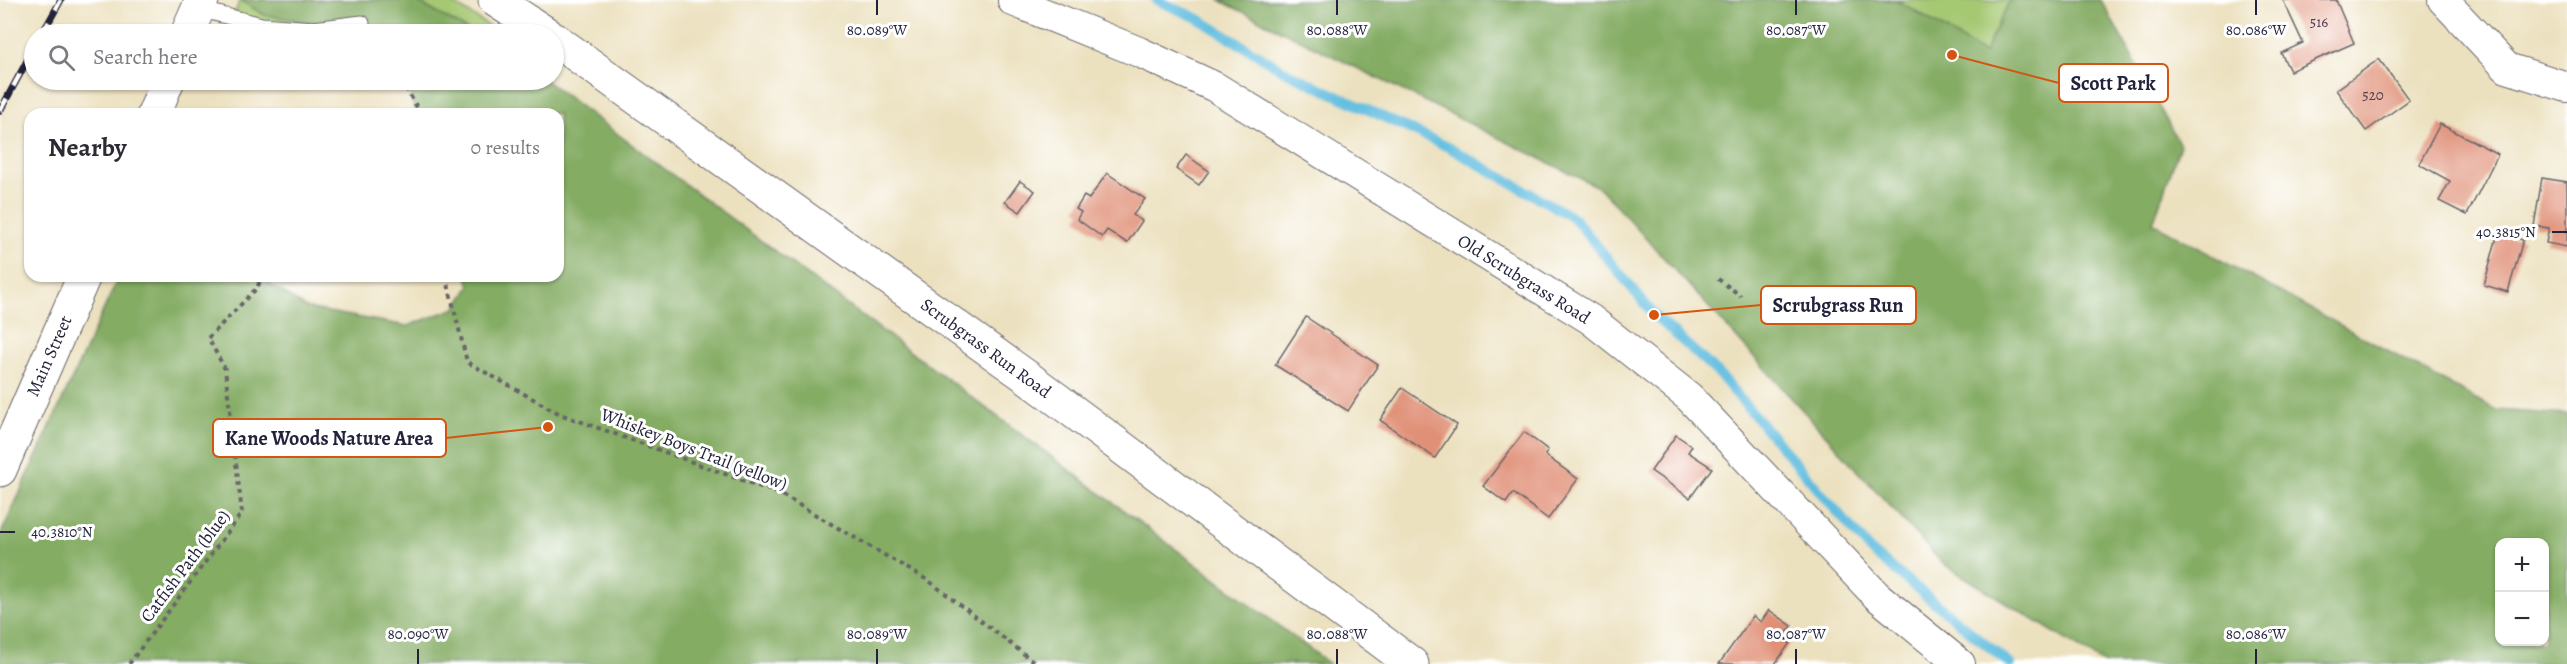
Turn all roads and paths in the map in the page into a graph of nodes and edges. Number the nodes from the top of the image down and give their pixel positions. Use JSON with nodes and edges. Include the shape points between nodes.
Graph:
{"nodes":[{"id":1,"x":495,"y":0,"type":"edge"},
{"id":2,"x":2444,"y":0,"type":"edge"},
{"id":3,"x":1013,"y":1,"type":"edge"},
{"id":4,"x":196,"y":15,"type":"edge"},
{"id":5,"x":362,"y":23,"type":"dead end"},
{"id":6,"x":255,"y":24,"type":"edge"},
{"id":7,"x":354,"y":24,"type":"edge"},
{"id":8,"x":532,"y":24,"type":"edge"},
{"id":9,"x":564,"y":46,"type":"edge"},
{"id":10,"x":2567,"y":87,"type":"edge"},
{"id":11,"x":164,"y":90,"type":"edge"},
{"id":12,"x":407,"y":90,"type":"edge"},
{"id":13,"x":156,"y":108,"type":"edge"},
{"id":14,"x":417,"y":108,"type":"edge"},
{"id":15,"x":1718,"y":279,"type":"dead end"},
{"id":16,"x":81,"y":282,"type":"edge"},
{"id":17,"x":260,"y":282,"type":"edge"},
{"id":18,"x":447,"y":282,"type":"edge"},
{"id":19,"x":1741,"y":296,"type":"dead end"},
{"id":20,"x":0,"y":470,"type":"edge"},
{"id":21,"x":129,"y":664,"type":"edge"},
{"id":22,"x":1037,"y":664,"type":"edge"},
{"id":23,"x":1412,"y":664,"type":"edge"},
{"id":24,"x":1960,"y":664,"type":"edge"}],
"edges":[{"from":1,"to":8,"type":"street"},
{"from":2,"to":10,"type":"street","via":[[2507,68]]},
{"from":3,"to":24,"type":"street","name":"Old Scrubgrass Road","via":[[1215,87],[1590,319],[1689,397],[1877,596]]},
{"from":4,"to":6,"type":"lane"},
{"from":5,"to":7,"type":"lane"},
{"from":9,"to":23,"type":"street","name":"Scrubgrass Run Road","via":[[1027,376]]},
{"from":11,"to":13,"type":"street"},
{"from":12,"to":14,"type":"path"},
{"from":15,"to":19,"type":"path"},
{"from":16,"to":20,"type":"street","name":"Main Street"},
{"from":17,"to":21,"type":"path","name":"Catfish Path (blue)","via":[[208,338],[225,369],[242,513]]},
{"from":18,"to":22,"type":"path","name":"Whiskey Boys Trail (yellow)","via":[[467,362],[560,414],[780,494],[929,581]]}]}
